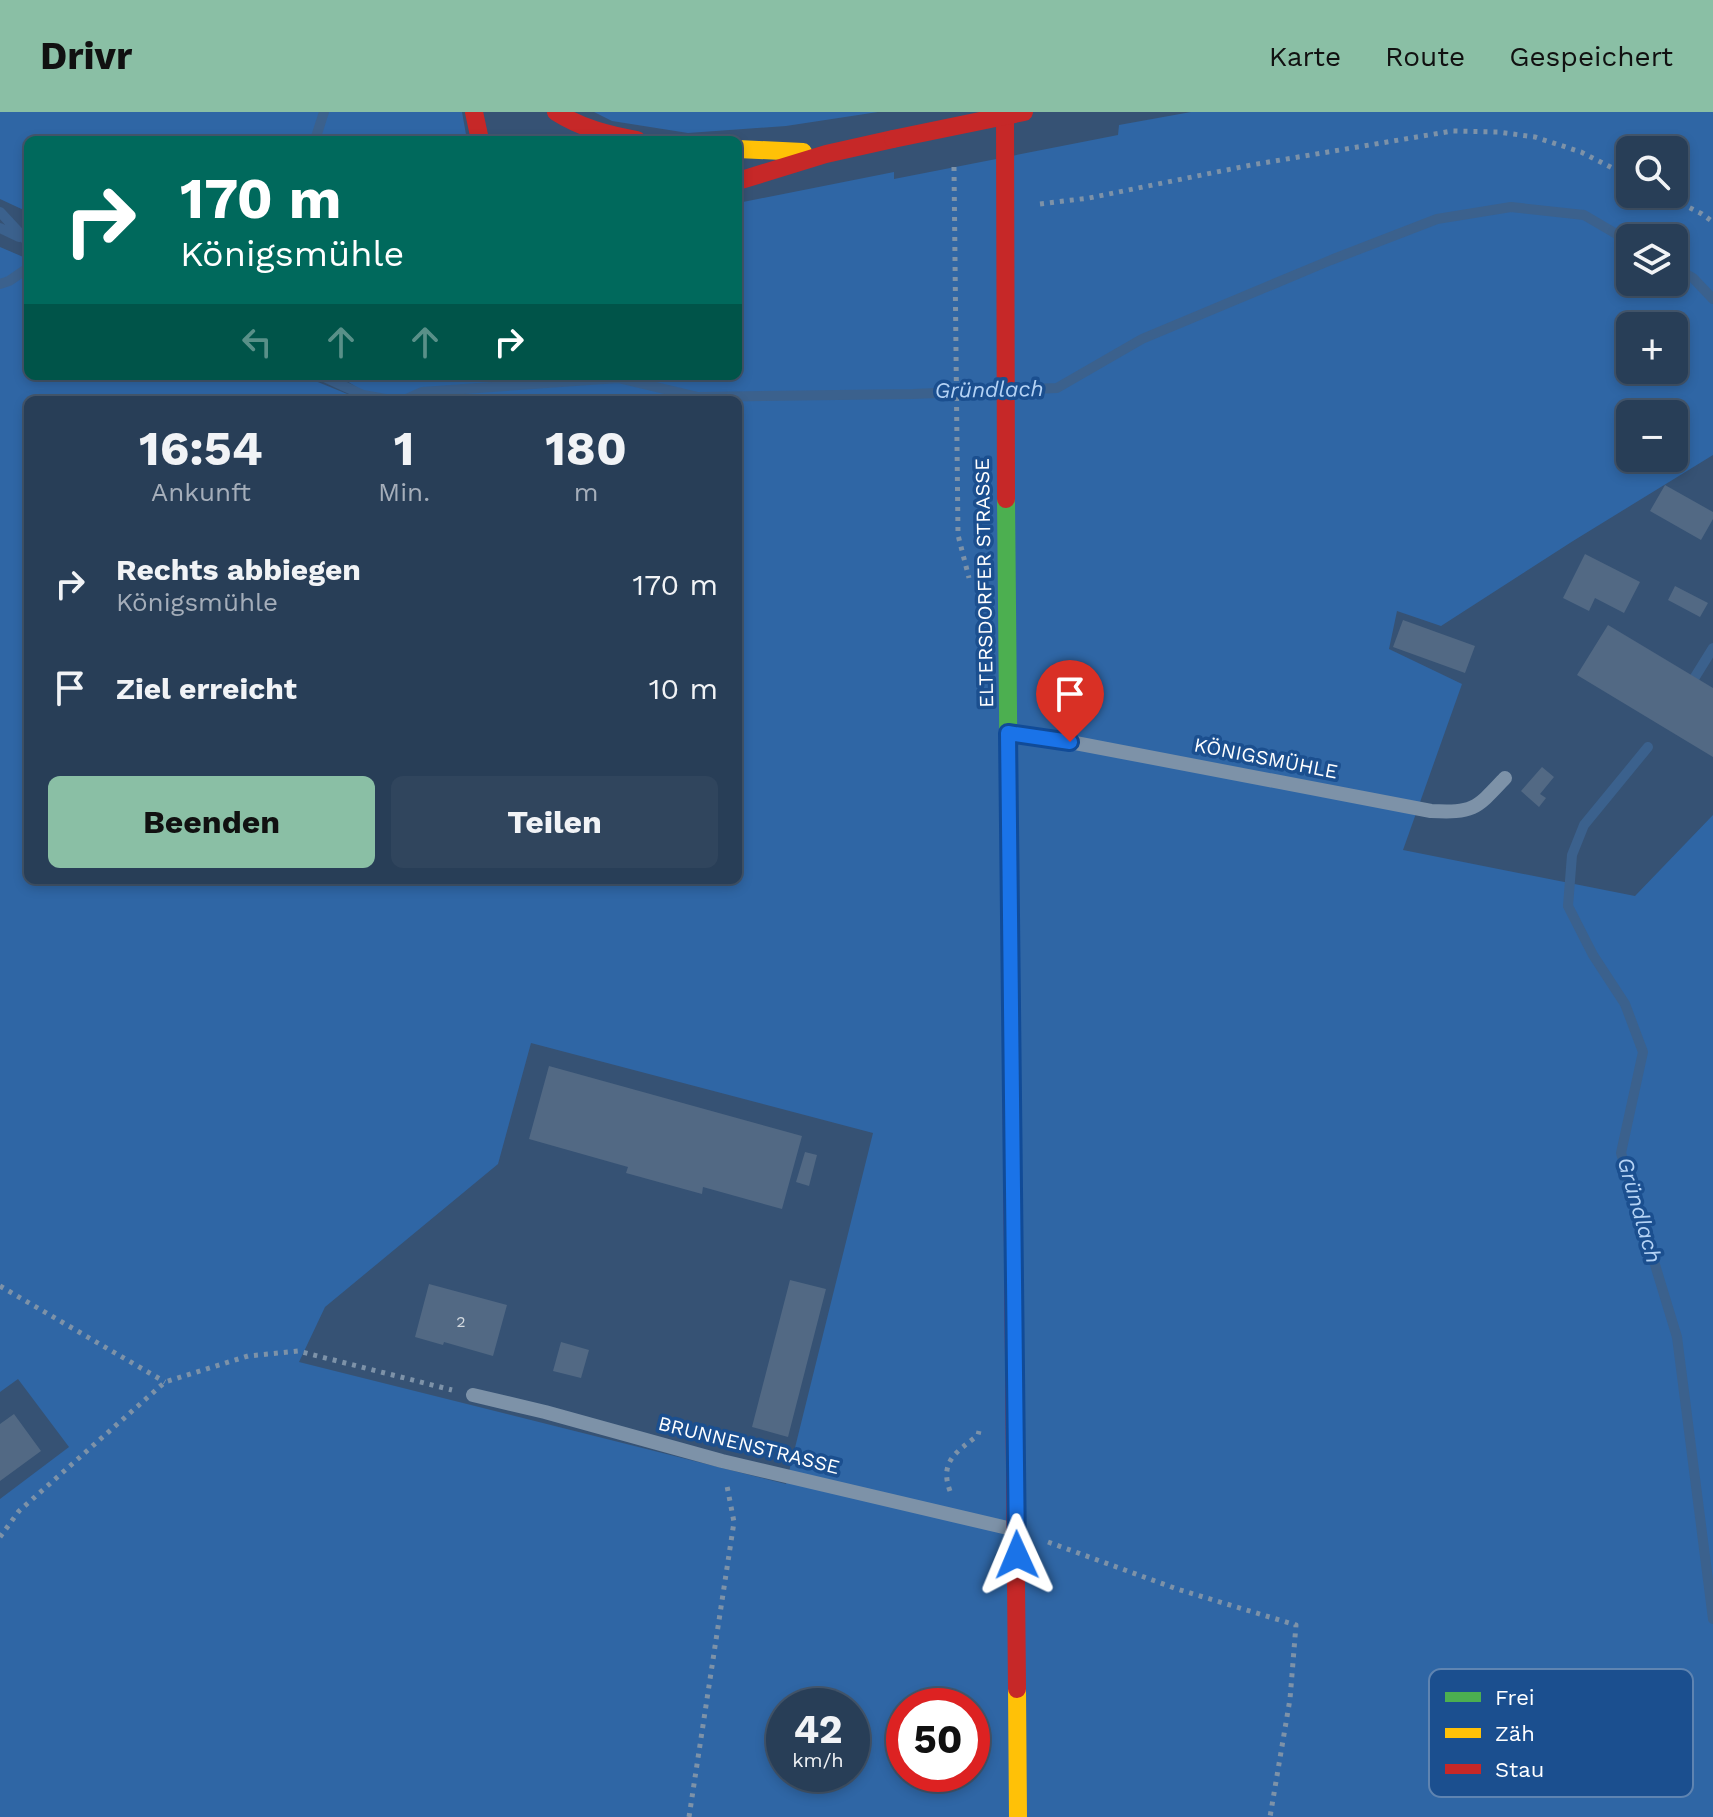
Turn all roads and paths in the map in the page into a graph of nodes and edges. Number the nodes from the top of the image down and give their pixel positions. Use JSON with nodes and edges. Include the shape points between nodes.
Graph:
{"nodes":[{"id":1,"x":474,"y":112,"type":"edge"},
{"id":2,"x":556,"y":112,"type":"edge"},
{"id":3,"x":1005,"y":112,"type":"edge"},
{"id":4,"x":1024,"y":112,"type":"edge"},
{"id":5,"x":479,"y":136,"type":"edge"},
{"id":6,"x":612,"y":136,"type":"edge"},
{"id":7,"x":742,"y":149,"type":"edge"},
{"id":8,"x":826,"y":154,"type":"junction"},
{"id":9,"x":954,"y":167,"type":"dead end"},
{"id":10,"x":1616,"y":170,"type":"edge"},
{"id":11,"x":742,"y":180,"type":"edge"},
{"id":12,"x":1688,"y":207,"type":"edge"},
{"id":13,"x":1006,"y":209,"type":"junction"},
{"id":14,"x":1713,"y":222,"type":"edge"},
{"id":15,"x":957,"y":421,"type":"dead end"},
{"id":16,"x":1008,"y":733,"type":"junction"},
{"id":17,"x":1505,"y":778,"type":"dead end"},
{"id":18,"x":0,"y":1286,"type":"edge"},
{"id":19,"x":165,"y":1382,"type":"junction"},
{"id":20,"x":473,"y":1395,"type":"joint"},
{"id":21,"x":722,"y":1461,"type":"junction"},
{"id":22,"x":1017,"y":1530,"type":"junction"},
{"id":23,"x":0,"y":1537,"type":"edge"},
{"id":24,"x":689,"y":1817,"type":"edge"},
{"id":25,"x":1018,"y":1817,"type":"edge"},
{"id":26,"x":1270,"y":1817,"type":"edge"}],
"edges":[{"from":1,"to":5,"type":"main road"},
{"from":2,"to":6,"type":"main road"},
{"from":3,"to":13,"type":"main road","name":"ELTERSDORFER STRASSE"},
{"from":4,"to":8,"type":"main road","bridge":true},
{"from":7,"to":8,"type":"main road"},
{"from":8,"to":11,"type":"main road"},
{"from":9,"to":15,"type":"path"},
{"from":10,"to":13,"type":"path","via":[[1535,137],[1452,131]]},
{"from":12,"to":14,"type":"path"},
{"from":13,"to":16,"type":"main road","name":"ELTERSDORFER STRASSE"},
{"from":16,"to":17,"type":"lane","name":"KÖNIGSMÜHLE","via":[[1431,811],[1459,812],[1481,804]]},
{"from":16,"to":22,"type":"main road","name":"ELTERSDORFER STRASSE"},
{"from":18,"to":19,"type":"path"},
{"from":19,"to":20,"type":"path","via":[[248,1356],[298,1351]]},
{"from":19,"to":23,"type":"path","via":[[19,1511]]},
{"from":20,"to":21,"type":"lane","name":"BRUNNENSTRASSE"},
{"from":21,"to":22,"type":"lane","name":"BRUNNENSTRASSE"},
{"from":21,"to":24,"type":"path","via":[[734,1522]]},
{"from":22,"to":25,"type":"main road","name":"ELTERSDORFER STRASSE"},
{"from":22,"to":26,"type":"path","via":[[1177,1589],[1296,1625]]}]}
